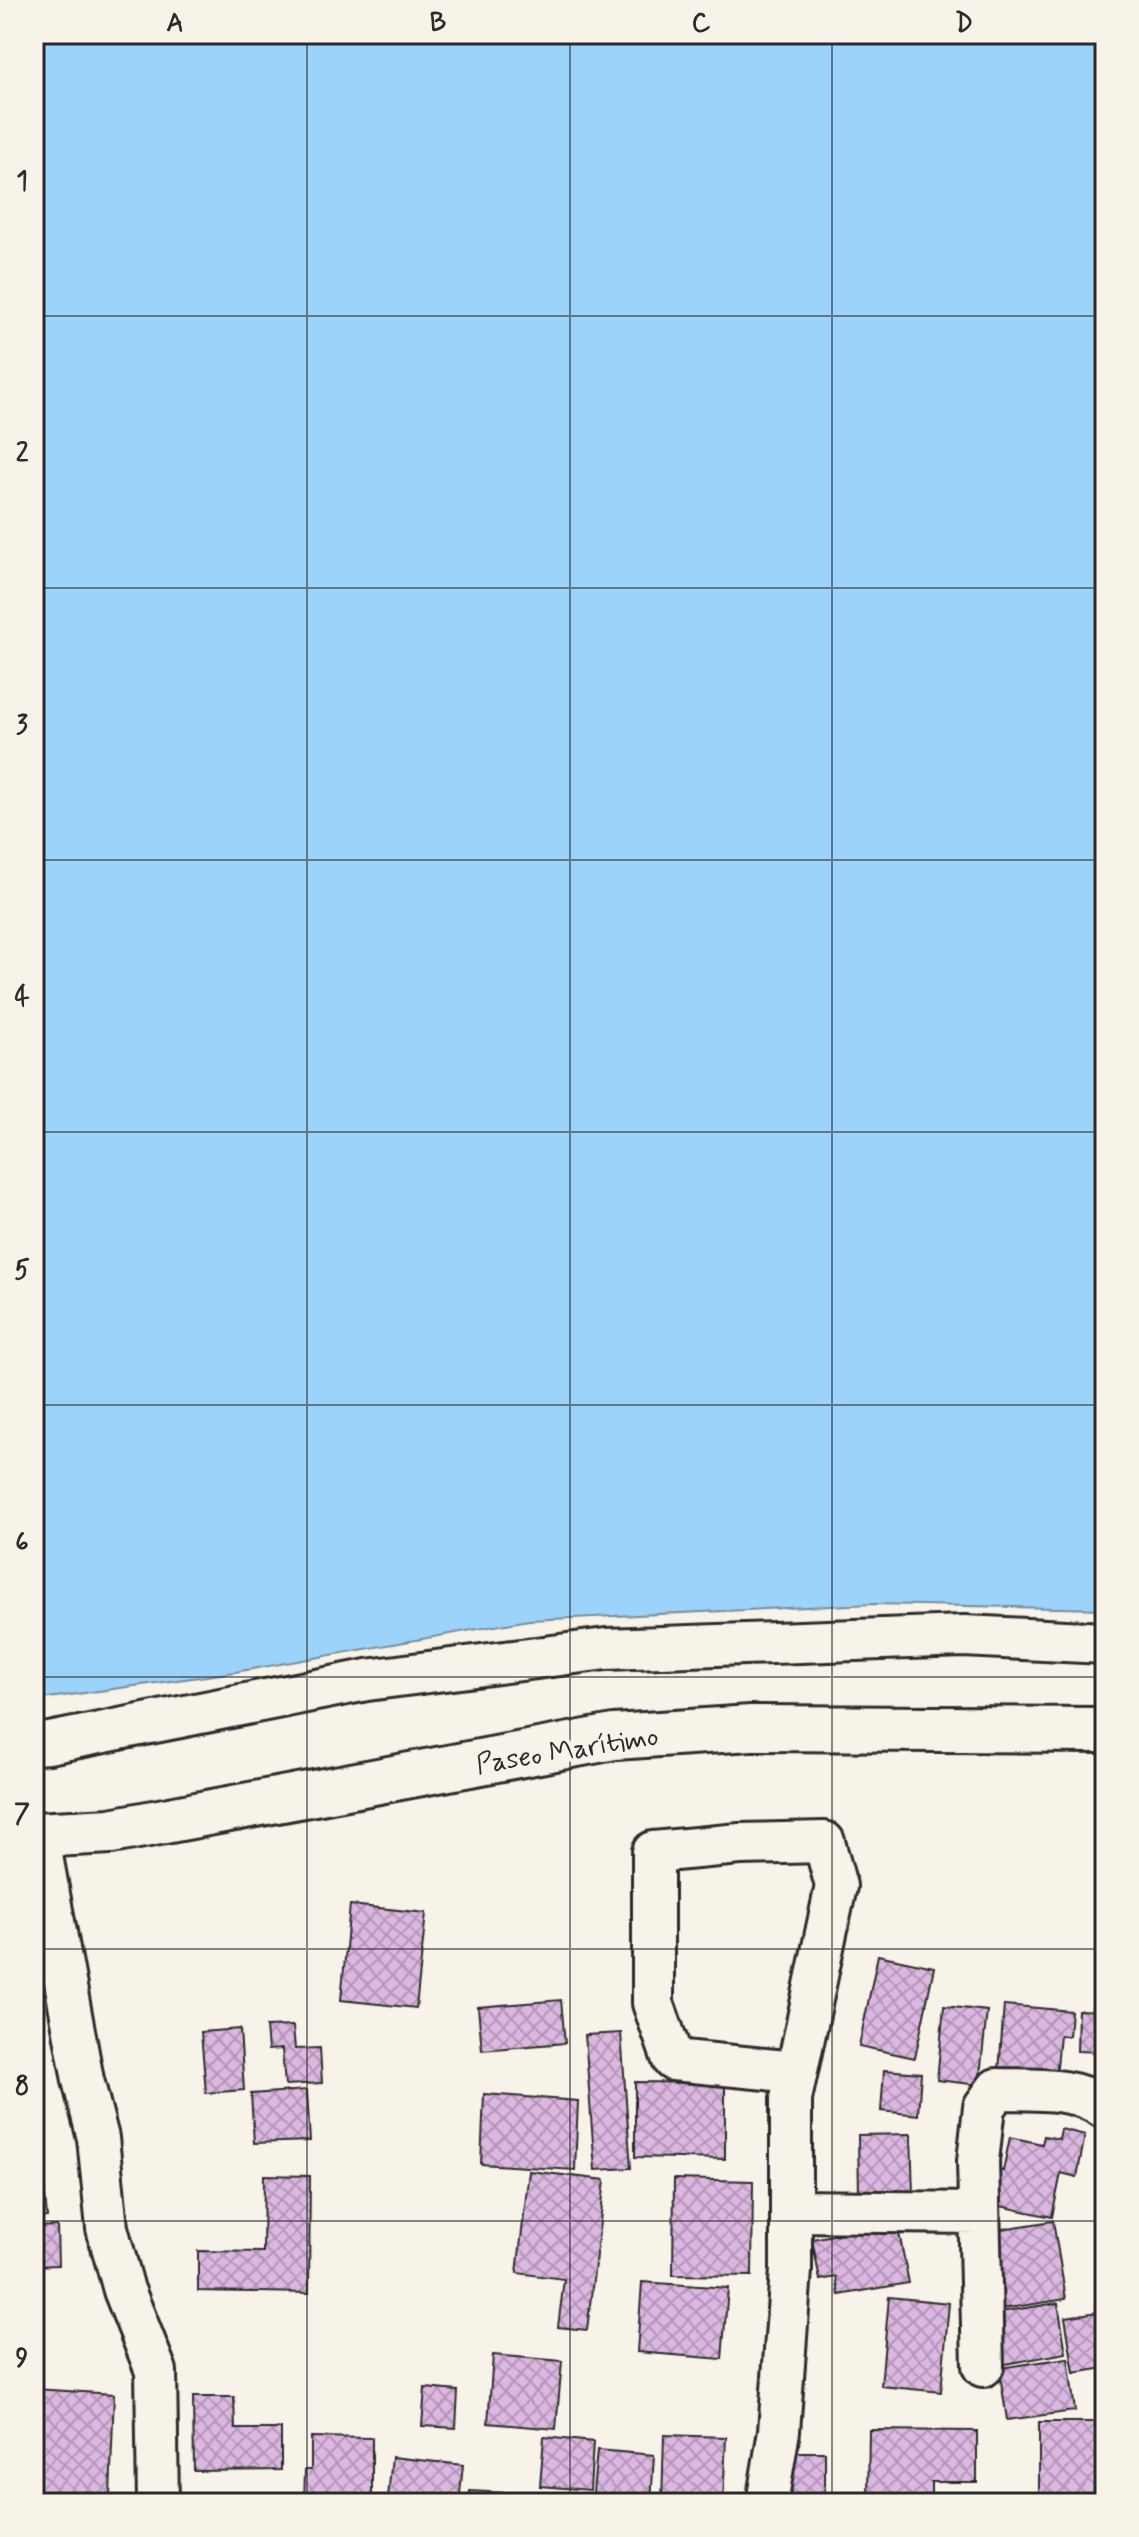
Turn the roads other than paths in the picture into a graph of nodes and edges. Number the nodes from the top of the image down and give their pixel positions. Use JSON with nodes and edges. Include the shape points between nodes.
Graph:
{"nodes":[{"id":1,"x":1105,"y":1643,"type":"edge"},
{"id":2,"x":1105,"y":1730,"type":"edge"},
{"id":3,"x":34,"y":1744,"type":"edge"},
{"id":4,"x":36,"y":1834,"type":"edge"},
{"id":5,"x":796,"y":2072,"type":"junction"},
{"id":6,"x":1105,"y":2108,"type":"edge"},
{"id":7,"x":791,"y":2211,"type":"junction"},
{"id":8,"x":979,"y":2213,"type":"junction"},
{"id":9,"x":983,"y":2366,"type":"dead end"},
{"id":10,"x":158,"y":2503,"type":"edge"},
{"id":11,"x":767,"y":2503,"type":"edge"}],
"edges":[{"from":1,"to":3,"type":"street","via":[[964,1636],[606,1649],[367,1680]]},
{"from":2,"to":4,"type":"street","name":"Paseo Marítimo","via":[[751,1728],[614,1737],[111,1831]]},
{"from":4,"to":10,"type":"street","via":[[98,2138],[107,2228],[124,2290],[156,2371]]},
{"from":5,"to":5,"type":"street","via":[[673,2060],[653,2003],[653,1852],[824,1842],[836,1886]]},
{"from":5,"to":7,"type":"street","via":[[791,2099]]},
{"from":6,"to":8,"type":"street","via":[[1070,2091],[997,2089],[984,2107]]},
{"from":7,"to":8,"type":"street"},
{"from":7,"to":11,"type":"street","via":[[779,2431]]},
{"from":8,"to":9,"type":"street"}]}
